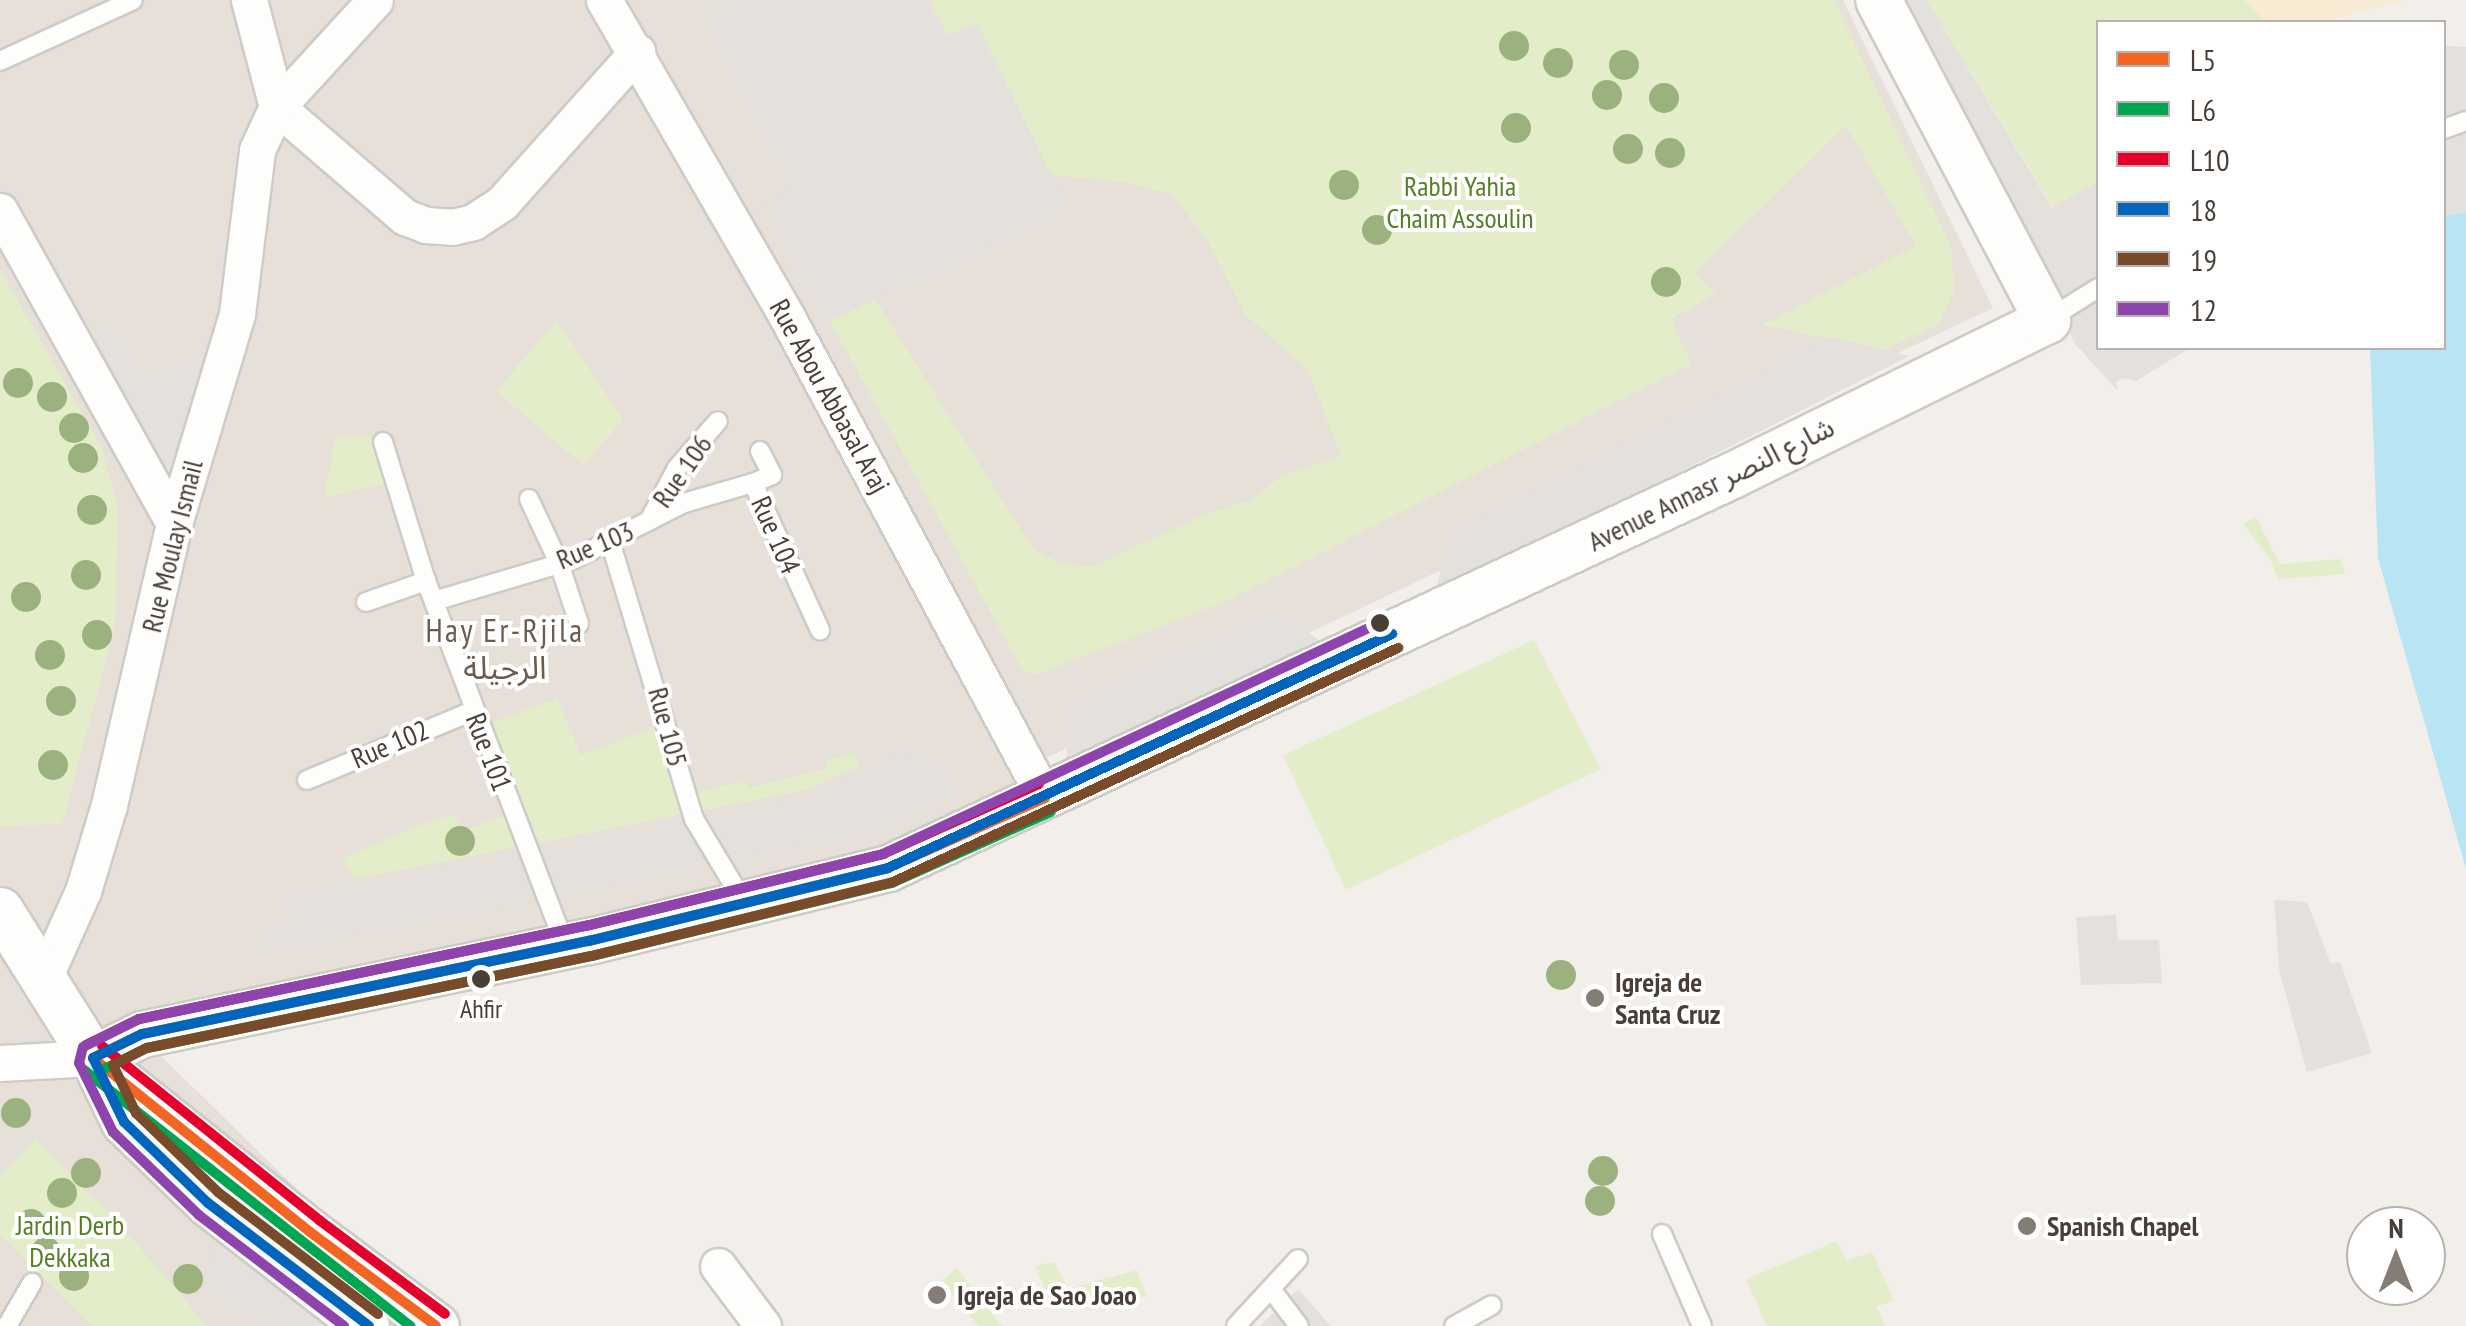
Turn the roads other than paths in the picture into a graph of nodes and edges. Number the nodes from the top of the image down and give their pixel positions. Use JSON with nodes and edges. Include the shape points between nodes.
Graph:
{"nodes":[{"id":1,"x":133,"y":0,"type":"edge"},
{"id":2,"x":249,"y":0,"type":"edge"},
{"id":3,"x":375,"y":0,"type":"edge"},
{"id":4,"x":604,"y":0,"type":"edge"},
{"id":5,"x":1878,"y":0,"type":"edge"},
{"id":6,"x":637,"y":52,"type":"junction"},
{"id":7,"x":0,"y":61,"type":"edge"},
{"id":8,"x":277,"y":107,"type":"junction"},
{"id":9,"x":0,"y":211,"type":"edge"},
{"id":10,"x":2096,"y":289,"type":"edge"},
{"id":11,"x":2046,"y":320,"type":"junction"},
{"id":12,"x":718,"y":421,"type":"dead end"},
{"id":13,"x":383,"y":442,"type":"dead end"},
{"id":14,"x":760,"y":450,"type":"dead end"},
{"id":15,"x":753,"y":482,"type":"junction"},
{"id":16,"x":528,"y":499,"type":"dead end"},
{"id":17,"x":648,"y":522,"type":"junction"},
{"id":18,"x":174,"y":524,"type":"junction"},
{"id":19,"x":610,"y":541,"type":"junction"},
{"id":20,"x":559,"y":563,"type":"junction"},
{"id":21,"x":426,"y":581,"type":"junction"},
{"id":22,"x":434,"y":601,"type":"junction"},
{"id":23,"x":366,"y":602,"type":"dead end"},
{"id":24,"x":579,"y":624,"type":"dead end"},
{"id":25,"x":820,"y":630,"type":"dead end"},
{"id":26,"x":474,"y":711,"type":"junction"},
{"id":27,"x":308,"y":780,"type":"dead end"},
{"id":28,"x":1046,"y":798,"type":"junction"},
{"id":29,"x":745,"y":904,"type":"junction"},
{"id":30,"x":0,"y":910,"type":"edge"},
{"id":31,"x":566,"y":945,"type":"junction"},
{"id":32,"x":43,"y":980,"type":"junction"},
{"id":33,"x":93,"y":1058,"type":"junction"},
{"id":34,"x":0,"y":1063,"type":"edge"},
{"id":35,"x":1662,"y":1234,"type":"dead end"},
{"id":36,"x":1298,"y":1259,"type":"dead end"},
{"id":37,"x":718,"y":1266,"type":"dead end"},
{"id":38,"x":32,"y":1282,"type":"dead end"},
{"id":39,"x":1271,"y":1289,"type":"junction"},
{"id":40,"x":1492,"y":1306,"type":"dead end"},
{"id":41,"x":7,"y":1326,"type":"edge"},
{"id":42,"x":366,"y":1326,"type":"edge"},
{"id":43,"x":436,"y":1326,"type":"edge"},
{"id":44,"x":763,"y":1326,"type":"edge"},
{"id":45,"x":1236,"y":1326,"type":"edge"},
{"id":46,"x":1299,"y":1326,"type":"edge"},
{"id":47,"x":1454,"y":1326,"type":"edge"},
{"id":48,"x":1702,"y":1326,"type":"edge"}],
"edges":[{"from":1,"to":7,"type":"lane"},
{"from":2,"to":8,"type":"street"},
{"from":3,"to":8,"type":"street","name":"Rue Moulay Ismail"},
{"from":4,"to":6,"type":"street","name":"Rue Abou Abbasal Araj"},
{"from":5,"to":11,"type":"street"},
{"from":6,"to":8,"type":"street","via":[[502,203],[474,222],[452,227],[404,217]]},
{"from":6,"to":28,"type":"street","name":"Rue Abou Abbasal Araj"},
{"from":8,"to":18,"type":"street","name":"Rue Moulay Ismail","via":[[256,150],[249,184],[237,314]]},
{"from":9,"to":18,"type":"street"},
{"from":10,"to":11,"type":"lane"},
{"from":11,"to":28,"type":"street","name":"Avenue Annasr شارع النصر"},
{"from":12,"to":17,"type":"lane","name":"Rue 106","via":[[677,468]]},
{"from":13,"to":21,"type":"lane","name":"Rue 101"},
{"from":14,"to":15,"type":"lane","name":"Rue 104","via":[[772,476]]},
{"from":15,"to":17,"type":"lane","name":"Rue 103"},
{"from":15,"to":25,"type":"lane","name":"Rue 104"},
{"from":16,"to":20,"type":"lane"},
{"from":17,"to":19,"type":"lane","name":"Rue 103"},
{"from":18,"to":32,"type":"street","name":"Rue Moulay Ismail","via":[[108,805],[83,891]]},
{"from":19,"to":20,"type":"lane","name":"Rue 103"},
{"from":19,"to":29,"type":"lane","name":"Rue 105","via":[[694,819]]},
{"from":20,"to":22,"type":"lane","name":"Rue 103"},
{"from":20,"to":24,"type":"lane"},
{"from":21,"to":22,"type":"lane","name":"Rue 101"},
{"from":21,"to":23,"type":"lane"},
{"from":22,"to":26,"type":"lane","name":"Rue 101"},
{"from":26,"to":27,"type":"lane","name":"Rue 102"},
{"from":26,"to":31,"type":"lane","name":"Rue 101"},
{"from":28,"to":29,"type":"street","name":"Avenue Annasr شارع النصر","via":[[888,868]]},
{"from":29,"to":31,"type":"street","name":"Avenue Annasr شارع النصر"},
{"from":30,"to":32,"type":"street"},
{"from":31,"to":33,"type":"street","name":"Avenue Annasr شارع النصر","via":[[142,1034]]},
{"from":32,"to":33,"type":"street"},
{"from":33,"to":34,"type":"street"},
{"from":33,"to":42,"type":"street","via":[[124,1122],[208,1204]]},
{"from":33,"to":43,"type":"street"},
{"from":35,"to":48,"type":"lane"},
{"from":36,"to":39,"type":"lane"},
{"from":37,"to":44,"type":"street"},
{"from":38,"to":41,"type":"lane"},
{"from":39,"to":45,"type":"lane"},
{"from":39,"to":46,"type":"lane"},
{"from":40,"to":47,"type":"lane"}]}
